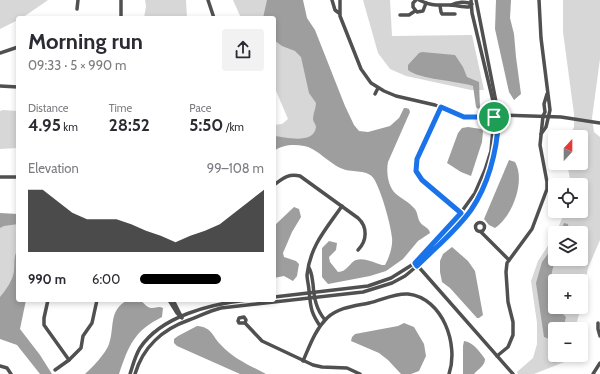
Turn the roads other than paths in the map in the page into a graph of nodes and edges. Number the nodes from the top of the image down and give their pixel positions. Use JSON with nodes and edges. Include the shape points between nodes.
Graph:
{"nodes":[{"id":1,"x":78,"y":0,"type":"edge"},
{"id":2,"x":121,"y":0,"type":"edge"},
{"id":3,"x":208,"y":0,"type":"edge"},
{"id":4,"x":332,"y":0,"type":"edge"},
{"id":5,"x":340,"y":0,"type":"edge"},
{"id":6,"x":418,"y":0,"type":"edge"},
{"id":7,"x":539,"y":0,"type":"edge"},
{"id":8,"x":474,"y":2,"type":"edge"},
{"id":9,"x":426,"y":3,"type":"junction"},
{"id":10,"x":440,"y":6,"type":"junction"},
{"id":11,"x":77,"y":9,"type":"dead end"},
{"id":12,"x":415,"y":11,"type":"junction"},
{"id":13,"x":339,"y":13,"type":"junction"},
{"id":14,"x":455,"y":14,"type":"dead end"},
{"id":15,"x":400,"y":15,"type":"dead end"},
{"id":16,"x":121,"y":16,"type":"edge"},
{"id":17,"x":213,"y":16,"type":"edge"},
{"id":18,"x":16,"y":48,"type":"edge"},
{"id":19,"x":0,"y":53,"type":"edge"},
{"id":20,"x":0,"y":86,"type":"edge"},
{"id":21,"x":16,"y":87,"type":"edge"},
{"id":22,"x":378,"y":88,"type":"junction"},
{"id":23,"x":375,"y":94,"type":"dead end"},
{"id":24,"x":547,"y":94,"type":"junction"},
{"id":25,"x":441,"y":107,"type":"junction"},
{"id":26,"x":543,"y":116,"type":"junction"},
{"id":27,"x":549,"y":116,"type":"junction"},
{"id":28,"x":494,"y":117,"type":"junction"},
{"id":29,"x":499,"y":117,"type":"junction"},
{"id":30,"x":600,"y":123,"type":"edge"},
{"id":31,"x":541,"y":135,"type":"junction"},
{"id":32,"x":0,"y":177,"type":"edge"},
{"id":33,"x":16,"y":177,"type":"edge"},
{"id":34,"x":276,"y":184,"type":"edge"},
{"id":35,"x":342,"y":206,"type":"junction"},
{"id":36,"x":461,"y":213,"type":"junction"},
{"id":37,"x":466,"y":216,"type":"junction"},
{"id":38,"x":481,"y":232,"type":"dead end"},
{"id":39,"x":358,"y":250,"type":"dead end"},
{"id":40,"x":509,"y":260,"type":"junction"},
{"id":41,"x":416,"y":264,"type":"junction"},
{"id":42,"x":312,"y":295,"type":"junction"},
{"id":43,"x":276,"y":297,"type":"edge"},
{"id":44,"x":276,"y":300,"type":"edge"},
{"id":45,"x":48,"y":302,"type":"edge"},
{"id":46,"x":97,"y":302,"type":"edge"},
{"id":47,"x":170,"y":302,"type":"edge"},
{"id":48,"x":174,"y":302,"type":"edge"},
{"id":49,"x":234,"y":302,"type":"edge"},
{"id":50,"x":263,"y":302,"type":"edge"},
{"id":51,"x":182,"y":319,"type":"junction"},
{"id":52,"x":325,"y":320,"type":"junction"},
{"id":53,"x":245,"y":323,"type":"dead end"},
{"id":54,"x":598,"y":323,"type":"dead end"},
{"id":55,"x":320,"y":326,"type":"junction"},
{"id":56,"x":600,"y":336,"type":"edge"},
{"id":57,"x":497,"y":356,"type":"junction"},
{"id":58,"x":69,"y":360,"type":"junction"},
{"id":59,"x":303,"y":360,"type":"junction"},
{"id":60,"x":600,"y":363,"type":"edge"},
{"id":61,"x":0,"y":366,"type":"edge"},
{"id":62,"x":55,"y":370,"type":"dead end"},
{"id":63,"x":11,"y":374,"type":"edge"},
{"id":64,"x":130,"y":374,"type":"edge"},
{"id":65,"x":135,"y":374,"type":"edge"},
{"id":66,"x":360,"y":374,"type":"edge"},
{"id":67,"x":449,"y":374,"type":"edge"},
{"id":68,"x":513,"y":374,"type":"edge"},
{"id":69,"x":593,"y":374,"type":"edge"}],
"edges":[{"from":1,"to":11,"type":"street"},
{"from":2,"to":16,"type":"street"},
{"from":3,"to":17,"type":"street"},
{"from":4,"to":13,"type":"street","via":[[335,10]]},
{"from":5,"to":13,"type":"street"},
{"from":6,"to":9,"type":"street"},
{"from":6,"to":12,"type":"street","via":[[413,5]]},
{"from":7,"to":24,"type":"street"},
{"from":8,"to":10,"type":"street","via":[[469,7]]},
{"from":8,"to":28,"type":"street"},
{"from":8,"to":29,"type":"street"},
{"from":9,"to":10,"type":"street"},
{"from":9,"to":12,"type":"street","via":[[423,11]]},
{"from":10,"to":14,"type":"street","via":[[442,14]]},
{"from":12,"to":15,"type":"street","via":[[409,15]]},
{"from":13,"to":22,"type":"street","via":[[361,69]]},
{"from":18,"to":19,"type":"street"},
{"from":20,"to":21,"type":"street"},
{"from":22,"to":23,"type":"street"},
{"from":22,"to":25,"type":"street","via":[[396,96]]},
{"from":24,"to":26,"type":"street"},
{"from":24,"to":27,"type":"street"},
{"from":25,"to":28,"type":"street","via":[[464,117]]},
{"from":25,"to":36,"type":"street","via":[[417,159],[416,171],[422,180]]},
{"from":26,"to":27,"type":"street"},
{"from":26,"to":29,"type":"street"},
{"from":26,"to":31,"type":"street"},
{"from":27,"to":30,"type":"street"},
{"from":27,"to":31,"type":"street"},
{"from":28,"to":29,"type":"street"},
{"from":28,"to":36,"type":"street","via":[[485,170],[475,193]]},
{"from":29,"to":37,"type":"street","via":[[497,145],[492,165],[482,191]]},
{"from":31,"to":40,"type":"street","via":[[540,150],[547,189],[532,229]]},
{"from":32,"to":33,"type":"street"},
{"from":34,"to":35,"type":"street","via":[[288,176],[298,176]]},
{"from":35,"to":39,"type":"street","via":[[365,226],[363,245]]},
{"from":35,"to":42,"type":"street","via":[[315,244],[308,275]]},
{"from":36,"to":37,"type":"street"},
{"from":36,"to":41,"type":"street"},
{"from":37,"to":41,"type":"street"},
{"from":38,"to":40,"type":"street"},
{"from":40,"to":57,"type":"street","via":[[506,272],[513,335],[508,347]]},
{"from":41,"to":42,"type":"street","via":[[405,276],[376,289]]},
{"from":41,"to":57,"type":"street"},
{"from":42,"to":43,"type":"street"},
{"from":42,"to":44,"type":"street"},
{"from":42,"to":52,"type":"street","via":[[318,312]]},
{"from":42,"to":55,"type":"street","via":[[310,309]]},
{"from":45,"to":58,"type":"street","via":[[44,325]]},
{"from":46,"to":58,"type":"street","via":[[92,323],[83,336],[81,348]]},
{"from":47,"to":51,"type":"street"},
{"from":48,"to":51,"type":"street"},
{"from":49,"to":51,"type":"street","via":[[214,305]]},
{"from":50,"to":51,"type":"street","via":[[221,308]]},
{"from":51,"to":64,"type":"street","via":[[166,324],[150,336],[134,360]]},
{"from":51,"to":65,"type":"street","via":[[147,348]]},
{"from":52,"to":55,"type":"street"},
{"from":52,"to":67,"type":"street","via":[[345,308],[397,294],[420,297],[436,311],[449,334],[452,354]]},
{"from":53,"to":59,"type":"street","via":[[262,341]]},
{"from":54,"to":56,"type":"street"},
{"from":55,"to":59,"type":"street"},
{"from":57,"to":68,"type":"street"},
{"from":58,"to":62,"type":"street"},
{"from":59,"to":66,"type":"street","via":[[318,366],[347,368]]},
{"from":60,"to":69,"type":"street"},
{"from":61,"to":63,"type":"street","via":[[7,368]]}]}
